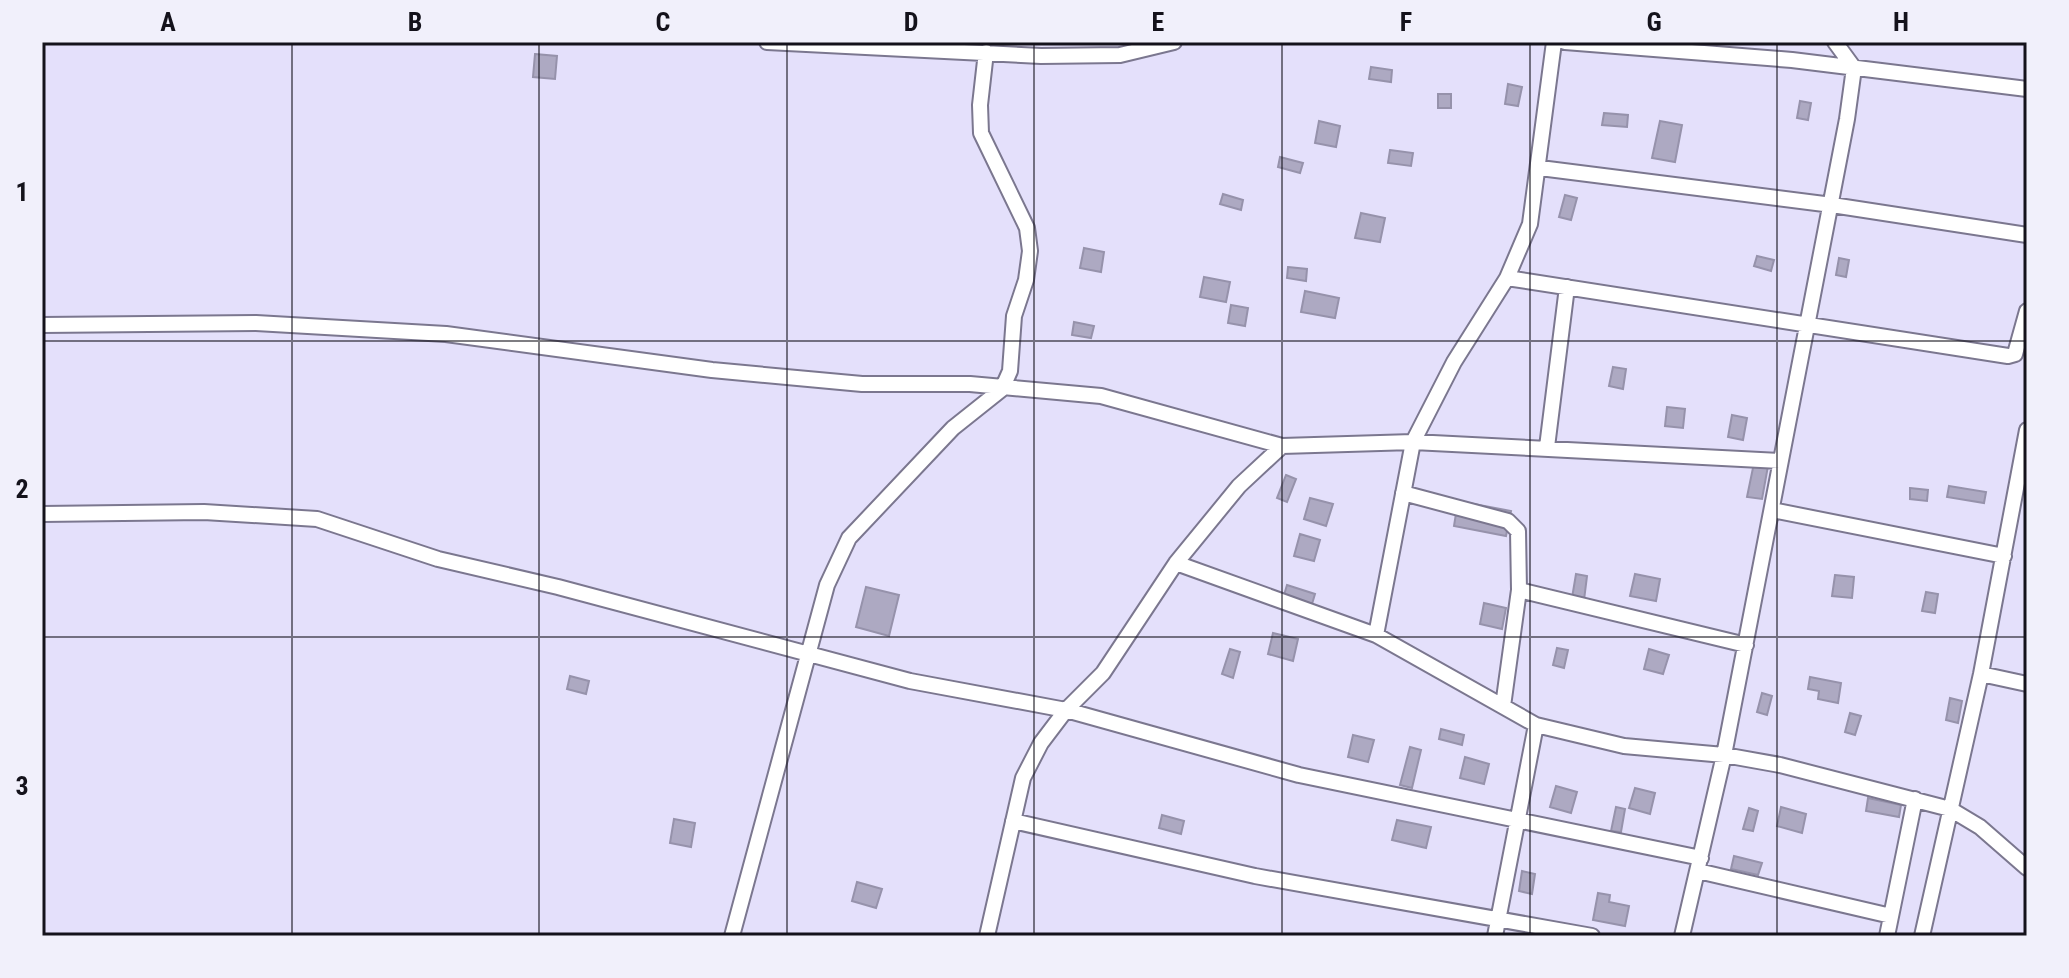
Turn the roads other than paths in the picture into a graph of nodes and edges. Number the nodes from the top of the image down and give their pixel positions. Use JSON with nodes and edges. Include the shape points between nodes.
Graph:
{"nodes":[{"id":1,"x":767,"y":42,"type":"edge"},
{"id":2,"x":1174,"y":42,"type":"edge"},
{"id":3,"x":1554,"y":42,"type":"edge"},
{"id":4,"x":1565,"y":42,"type":"edge"},
{"id":5,"x":1835,"y":42,"type":"edge"},
{"id":6,"x":986,"y":52,"type":"junction"},
{"id":7,"x":1854,"y":68,"type":"junction"},
{"id":8,"x":2027,"y":89,"type":"edge"},
{"id":9,"x":1540,"y":168,"type":"junction"},
{"id":10,"x":1832,"y":205,"type":"junction"},
{"id":11,"x":2027,"y":235,"type":"edge"},
{"id":12,"x":1507,"y":278,"type":"junction"},
{"id":13,"x":1567,"y":287,"type":"junction"},
{"id":14,"x":2027,"y":311,"type":"edge"},
{"id":15,"x":42,"y":325,"type":"edge"},
{"id":16,"x":1807,"y":325,"type":"junction"},
{"id":17,"x":1002,"y":389,"type":"junction"},
{"id":18,"x":2027,"y":430,"type":"edge"},
{"id":19,"x":1413,"y":442,"type":"junction"},
{"id":20,"x":1282,"y":446,"type":"junction"},
{"id":21,"x":1547,"y":447,"type":"junction"},
{"id":22,"x":1780,"y":461,"type":"junction"},
{"id":23,"x":1403,"y":493,"type":"junction"},
{"id":24,"x":1772,"y":510,"type":"junction"},
{"id":25,"x":2020,"y":510,"type":"edge"},
{"id":26,"x":42,"y":514,"type":"edge"},
{"id":27,"x":2004,"y":556,"type":"junction"},
{"id":28,"x":1176,"y":563,"type":"junction"},
{"id":29,"x":1519,"y":590,"type":"junction"},
{"id":30,"x":1376,"y":635,"type":"junction"},
{"id":31,"x":1746,"y":645,"type":"junction"},
{"id":32,"x":810,"y":652,"type":"junction"},
{"id":33,"x":1981,"y":674,"type":"junction"},
{"id":34,"x":2027,"y":684,"type":"edge"},
{"id":35,"x":1503,"y":706,"type":"junction"},
{"id":36,"x":1066,"y":710,"type":"junction"},
{"id":37,"x":1536,"y":725,"type":"junction"},
{"id":38,"x":1724,"y":755,"type":"junction"},
{"id":39,"x":1915,"y":799,"type":"junction"},
{"id":40,"x":1950,"y":809,"type":"junction"},
{"id":41,"x":1517,"y":820,"type":"junction"},
{"id":42,"x":1013,"y":821,"type":"junction"},
{"id":43,"x":1700,"y":864,"type":"junction"},
{"id":44,"x":2027,"y":868,"type":"edge"},
{"id":45,"x":1891,"y":916,"type":"junction"},
{"id":46,"x":1498,"y":918,"type":"junction"},
{"id":47,"x":732,"y":936,"type":"edge"},
{"id":48,"x":987,"y":936,"type":"edge"},
{"id":49,"x":1495,"y":936,"type":"edge"},
{"id":50,"x":1592,"y":936,"type":"edge"},
{"id":51,"x":1682,"y":936,"type":"edge"},
{"id":52,"x":1887,"y":936,"type":"edge"},
{"id":53,"x":1922,"y":936,"type":"edge"}],
"edges":[{"from":1,"to":6,"type":"street"},
{"from":2,"to":6,"type":"street","via":[[1120,55]]},
{"from":3,"to":9,"type":"street"},
{"from":4,"to":7,"type":"street"},
{"from":5,"to":7,"type":"street"},
{"from":6,"to":17,"type":"street","via":[[981,133],[1027,228],[1030,251],[1014,316],[1010,371]]},
{"from":7,"to":8,"type":"street"},
{"from":7,"to":10,"type":"street"},
{"from":9,"to":10,"type":"street"},
{"from":9,"to":12,"type":"street","via":[[1530,224]]},
{"from":10,"to":11,"type":"street"},
{"from":10,"to":16,"type":"street"},
{"from":12,"to":13,"type":"street"},
{"from":12,"to":19,"type":"street","via":[[1454,362]]},
{"from":13,"to":16,"type":"street"},
{"from":13,"to":21,"type":"street"},
{"from":14,"to":16,"type":"street","via":[[2019,346],[2008,356]]},
{"from":15,"to":17,"type":"street","via":[[256,323],[446,334],[712,370],[862,384]]},
{"from":16,"to":22,"type":"street"},
{"from":17,"to":20,"type":"street","via":[[1101,396]]},
{"from":17,"to":32,"type":"street","via":[[923,457],[849,538],[827,585]]},
{"from":18,"to":25,"type":"street"},
{"from":19,"to":20,"type":"street"},
{"from":19,"to":21,"type":"street"},
{"from":19,"to":23,"type":"street"},
{"from":20,"to":28,"type":"street","via":[[1239,486]]},
{"from":21,"to":22,"type":"street"},
{"from":22,"to":24,"type":"street"},
{"from":23,"to":29,"type":"street","via":[[1508,521],[1518,531],[1521,545]]},
{"from":23,"to":30,"type":"street"},
{"from":24,"to":27,"type":"street"},
{"from":24,"to":31,"type":"street"},
{"from":25,"to":27,"type":"street"},
{"from":26,"to":32,"type":"street","via":[[204,512],[317,519],[438,559]]},
{"from":27,"to":33,"type":"street"},
{"from":28,"to":30,"type":"street"},
{"from":28,"to":36,"type":"street","via":[[1103,673]]},
{"from":29,"to":31,"type":"street"},
{"from":29,"to":35,"type":"street"},
{"from":30,"to":35,"type":"street"},
{"from":31,"to":38,"type":"street"},
{"from":32,"to":36,"type":"street","via":[[910,681]]},
{"from":32,"to":47,"type":"street"},
{"from":33,"to":34,"type":"street"},
{"from":33,"to":40,"type":"street"},
{"from":35,"to":37,"type":"street"},
{"from":36,"to":41,"type":"street","via":[[1299,775]]},
{"from":36,"to":42,"type":"street","via":[[1023,778]]},
{"from":37,"to":38,"type":"street","via":[[1624,746]]},
{"from":37,"to":41,"type":"street"},
{"from":38,"to":39,"type":"street"},
{"from":38,"to":43,"type":"street"},
{"from":39,"to":40,"type":"street"},
{"from":39,"to":45,"type":"street"},
{"from":40,"to":44,"type":"street","via":[[1988,832]]},
{"from":40,"to":53,"type":"street"},
{"from":41,"to":43,"type":"street"},
{"from":41,"to":46,"type":"street"},
{"from":42,"to":46,"type":"street","via":[[1255,876]]},
{"from":42,"to":48,"type":"street"},
{"from":43,"to":45,"type":"street"},
{"from":43,"to":51,"type":"street"},
{"from":45,"to":52,"type":"street"},
{"from":46,"to":49,"type":"street"},
{"from":46,"to":50,"type":"street"}]}
